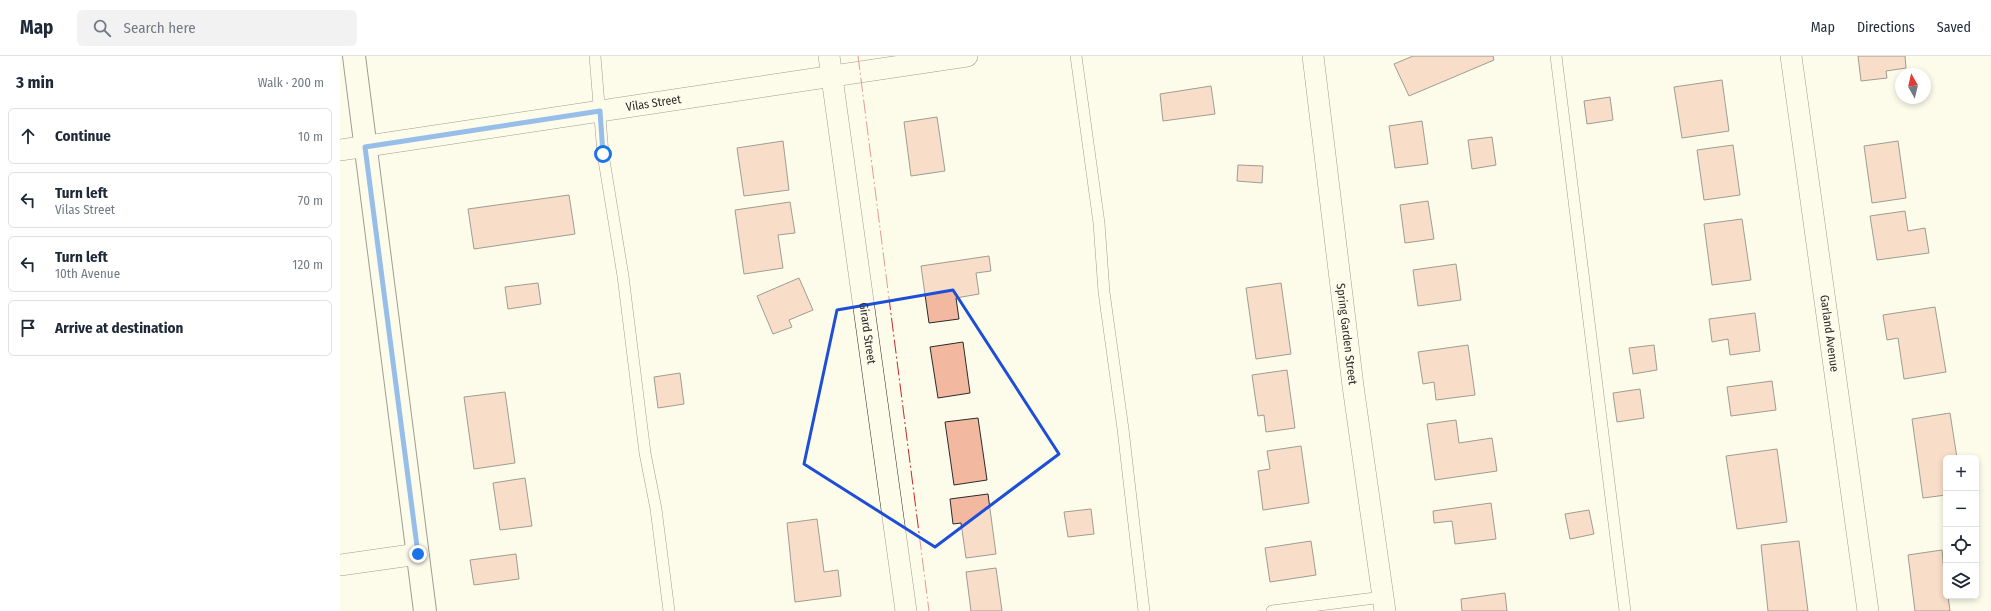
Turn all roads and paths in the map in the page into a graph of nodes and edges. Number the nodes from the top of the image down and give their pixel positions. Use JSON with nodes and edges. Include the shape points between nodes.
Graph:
{"nodes":[{"id":1,"x":354,"y":56,"type":"edge"},
{"id":2,"x":595,"y":56,"type":"edge"},
{"id":3,"x":829,"y":56,"type":"edge"},
{"id":4,"x":967,"y":56,"type":"edge"},
{"id":5,"x":1076,"y":56,"type":"edge"},
{"id":6,"x":1313,"y":56,"type":"edge"},
{"id":7,"x":1556,"y":56,"type":"edge"},
{"id":8,"x":1791,"y":56,"type":"edge"},
{"id":9,"x":831,"y":76,"type":"junction"},
{"id":10,"x":600,"y":111,"type":"junction"},
{"id":11,"x":365,"y":147,"type":"junction"},
{"id":12,"x":340,"y":150,"type":"edge"},
{"id":13,"x":418,"y":554,"type":"junction"},
{"id":14,"x":340,"y":565,"type":"edge"},
{"id":15,"x":1384,"y":604,"type":"edge"},
{"id":16,"x":425,"y":611,"type":"edge"},
{"id":17,"x":669,"y":611,"type":"edge"},
{"id":18,"x":906,"y":611,"type":"edge"},
{"id":19,"x":1144,"y":611,"type":"edge"},
{"id":20,"x":1272,"y":611,"type":"edge"},
{"id":21,"x":1625,"y":611,"type":"edge"},
{"id":22,"x":1868,"y":611,"type":"edge"}],
"edges":[{"from":1,"to":11,"type":"street"},
{"from":2,"to":10,"type":"lane"},
{"from":3,"to":9,"type":"street","name":"Girard Street"},
{"from":4,"to":9,"type":"street","name":"Vilas Street"},
{"from":5,"to":19,"type":"lane","via":[[1098,216],[1104,292]]},
{"from":6,"to":15,"type":"street","name":"Spring Garden Street","via":[[1353,386]]},
{"from":7,"to":21,"type":"lane"},
{"from":8,"to":22,"type":"street","name":"Garland Avenue"},
{"from":9,"to":10,"type":"street","name":"Vilas Street"},
{"from":9,"to":18,"type":"street","name":"Girard Street"},
{"from":10,"to":11,"type":"street","name":"Vilas Street"},
{"from":10,"to":17,"type":"lane","via":[[603,154],[623,276],[645,453],[656,509]]},
{"from":11,"to":12,"type":"street","name":"Vilas Street"},
{"from":11,"to":13,"type":"street"},
{"from":13,"to":14,"type":"street"},
{"from":13,"to":16,"type":"street"},
{"from":15,"to":20,"type":"lane"}]}
